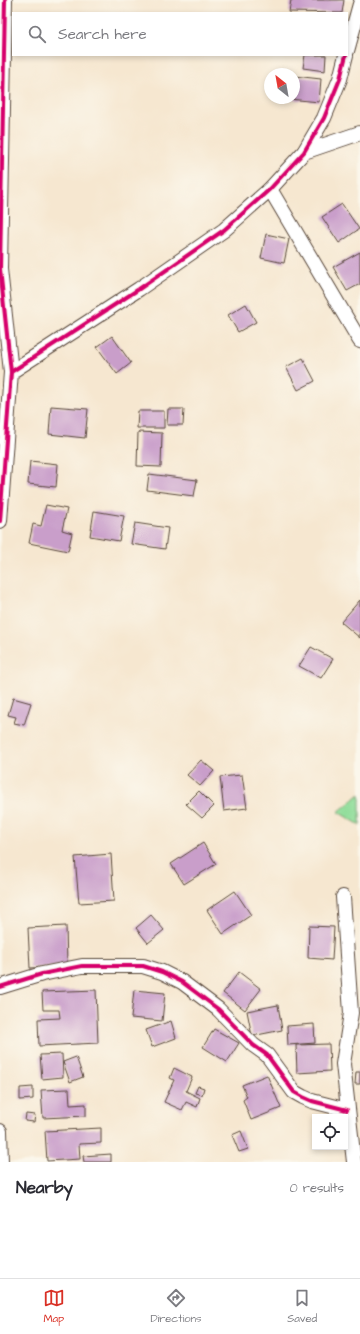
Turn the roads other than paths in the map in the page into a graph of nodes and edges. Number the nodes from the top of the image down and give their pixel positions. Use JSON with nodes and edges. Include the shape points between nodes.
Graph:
{"nodes":[{"id":1,"x":5,"y":0,"type":"edge"},
{"id":2,"x":360,"y":4,"type":"edge"},
{"id":3,"x":348,"y":47,"type":"edge"},
{"id":4,"x":346,"y":56,"type":"edge"},
{"id":5,"x":360,"y":133,"type":"edge"},
{"id":6,"x":304,"y":152,"type":"junction"},
{"id":7,"x":270,"y":189,"type":"junction"},
{"id":8,"x":360,"y":341,"type":"edge"},
{"id":9,"x":11,"y":372,"type":"junction"},
{"id":10,"x":0,"y":521,"type":"edge"},
{"id":11,"x":343,"y":897,"type":"dead end"},
{"id":12,"x":0,"y":987,"type":"edge"},
{"id":13,"x":347,"y":1110,"type":"junction"},
{"id":14,"x":0,"y":1131,"type":"edge"},
{"id":15,"x":1,"y":1162,"type":"edge"},
{"id":16,"x":354,"y":1162,"type":"edge"}],
"edges":[{"from":1,"to":9,"type":"street","via":[[0,269]]},
{"from":2,"to":3,"type":"street"},
{"from":4,"to":6,"type":"street","via":[[340,79],[324,118]]},
{"from":5,"to":6,"type":"street"},
{"from":6,"to":7,"type":"street"},
{"from":7,"to":8,"type":"street"},
{"from":7,"to":9,"type":"street","via":[[224,230]]},
{"from":9,"to":10,"type":"street"},
{"from":11,"to":13,"type":"street","via":[[351,1012],[343,1064]]},
{"from":12,"to":13,"type":"street","via":[[42,974],[82,966],[144,966],[162,972],[182,982],[218,1009],[253,1046],[267,1056],[294,1092],[312,1101]]},
{"from":13,"to":16,"type":"street"},
{"from":14,"to":15,"type":"street"}]}
